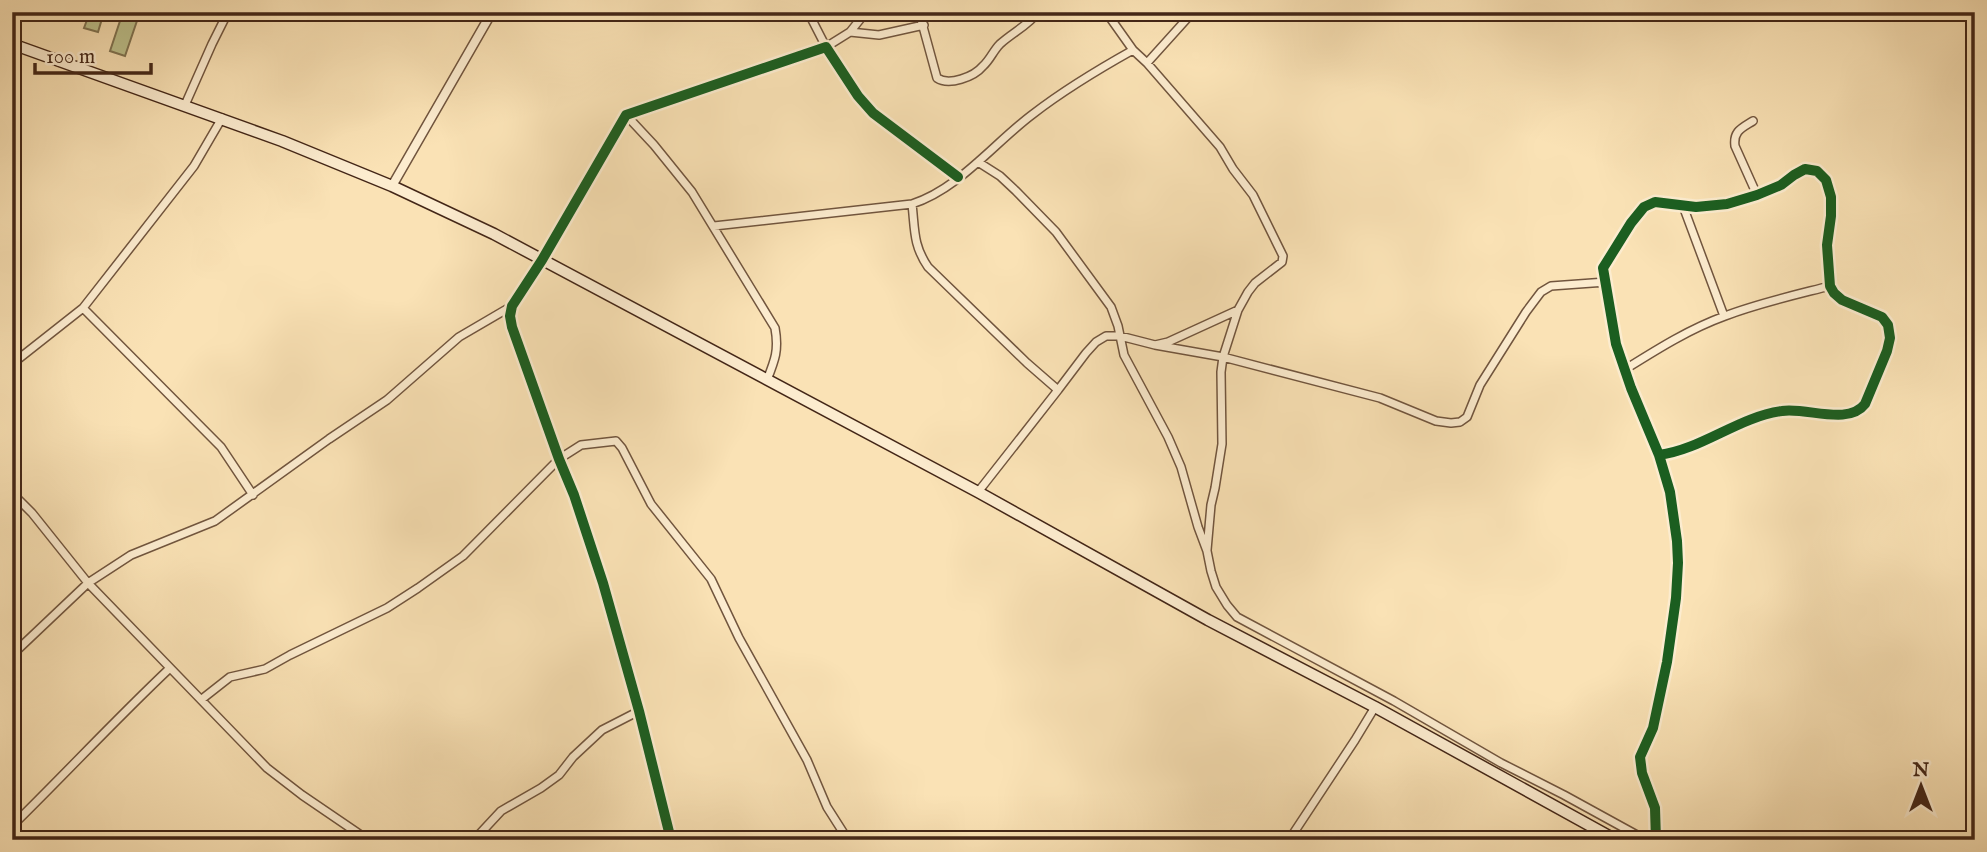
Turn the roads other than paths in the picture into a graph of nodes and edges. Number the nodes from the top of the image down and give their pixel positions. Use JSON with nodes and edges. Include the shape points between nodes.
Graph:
{"nodes":[{"id":1,"x":228,"y":12,"type":"edge"},
{"id":2,"x":492,"y":12,"type":"edge"},
{"id":3,"x":808,"y":12,"type":"edge"},
{"id":4,"x":866,"y":12,"type":"edge"},
{"id":5,"x":919,"y":12,"type":"edge"},
{"id":6,"x":1038,"y":12,"type":"edge"},
{"id":7,"x":1106,"y":12,"type":"edge"},
{"id":8,"x":1193,"y":12,"type":"edge"},
{"id":9,"x":924,"y":25,"type":"junction"},
{"id":10,"x":850,"y":32,"type":"junction"},
{"id":11,"x":12,"y":44,"type":"edge"},
{"id":12,"x":826,"y":47,"type":"junction"},
{"id":13,"x":1133,"y":50,"type":"junction"},
{"id":14,"x":1147,"y":63,"type":"junction"},
{"id":15,"x":184,"y":105,"type":"junction"},
{"id":16,"x":626,"y":115,"type":"junction"},
{"id":17,"x":222,"y":118,"type":"junction"},
{"id":18,"x":1753,"y":121,"type":"dead end"},
{"id":19,"x":978,"y":162,"type":"junction"},
{"id":20,"x":958,"y":177,"type":"junction"},
{"id":21,"x":392,"y":186,"type":"junction"},
{"id":22,"x":1757,"y":195,"type":"junction"},
{"id":23,"x":912,"y":204,"type":"junction"},
{"id":24,"x":1683,"y":206,"type":"junction"},
{"id":25,"x":714,"y":226,"type":"junction"},
{"id":26,"x":542,"y":260,"type":"junction"},
{"id":27,"x":1606,"y":282,"type":"junction"},
{"id":28,"x":1830,"y":286,"type":"junction"},
{"id":29,"x":512,"y":306,"type":"junction"},
{"id":30,"x":83,"y":308,"type":"junction"},
{"id":31,"x":1238,"y":310,"type":"junction"},
{"id":32,"x":1724,"y":316,"type":"junction"},
{"id":33,"x":1120,"y":337,"type":"junction"},
{"id":34,"x":1155,"y":345,"type":"junction"},
{"id":35,"x":1223,"y":358,"type":"junction"},
{"id":36,"x":12,"y":364,"type":"edge"},
{"id":37,"x":1624,"y":370,"type":"junction"},
{"id":38,"x":766,"y":380,"type":"junction"},
{"id":39,"x":1059,"y":390,"type":"junction"},
{"id":40,"x":1659,"y":456,"type":"junction"},
{"id":41,"x":559,"y":459,"type":"junction"},
{"id":42,"x":978,"y":492,"type":"junction"},
{"id":43,"x":12,"y":493,"type":"edge"},
{"id":44,"x":253,"y":495,"type":"junction"},
{"id":45,"x":1207,"y":551,"type":"junction"},
{"id":46,"x":88,"y":583,"type":"junction"},
{"id":47,"x":12,"y":655,"type":"edge"},
{"id":48,"x":170,"y":668,"type":"junction"},
{"id":49,"x":202,"y":699,"type":"junction"},
{"id":50,"x":1375,"y":707,"type":"junction"},
{"id":51,"x":639,"y":711,"type":"junction"},
{"id":52,"x":12,"y":826,"type":"edge"},
{"id":53,"x":368,"y":840,"type":"edge"},
{"id":54,"x":474,"y":840,"type":"edge"},
{"id":55,"x":671,"y":840,"type":"edge"},
{"id":56,"x":848,"y":840,"type":"edge"},
{"id":57,"x":1289,"y":840,"type":"edge"},
{"id":58,"x":1616,"y":840,"type":"edge"},
{"id":59,"x":1646,"y":840,"type":"edge"},
{"id":60,"x":1657,"y":840,"type":"edge"}],
"edges":[{"from":1,"to":15,"type":"street"},
{"from":2,"to":21,"type":"street"},
{"from":3,"to":12,"type":"street"},
{"from":4,"to":10,"type":"street"},
{"from":5,"to":9,"type":"street"},
{"from":6,"to":9,"type":"street","via":[[999,45],[977,72],[947,81],[937,78]]},
{"from":7,"to":13,"type":"street"},
{"from":8,"to":14,"type":"street"},
{"from":9,"to":10,"type":"street","via":[[879,35]]},
{"from":10,"to":12,"type":"street"},
{"from":11,"to":15,"type":"main road"},
{"from":12,"to":16,"type":"street"},
{"from":12,"to":20,"type":"street","via":[[873,113]]},
{"from":13,"to":14,"type":"street"},
{"from":13,"to":19,"type":"street","via":[[1033,114]]},
{"from":14,"to":31,"type":"street","via":[[1220,147],[1253,195],[1283,256],[1282,262],[1255,283]]},
{"from":15,"to":17,"type":"main road"},
{"from":16,"to":25,"type":"street"},
{"from":16,"to":26,"type":"street"},
{"from":17,"to":21,"type":"main road"},
{"from":17,"to":30,"type":"street","via":[[194,166]]},
{"from":18,"to":22,"type":"street","via":[[1734,138]]},
{"from":19,"to":20,"type":"street"},
{"from":19,"to":33,"type":"street","via":[[1000,176],[1056,232],[1111,307]]},
{"from":20,"to":23,"type":"street"},
{"from":21,"to":26,"type":"main road"},
{"from":22,"to":24,"type":"street","via":[[1727,204]]},
{"from":22,"to":28,"type":"street","via":[[1805,169],[1826,180],[1831,197]]},
{"from":23,"to":25,"type":"street"},
{"from":23,"to":39,"type":"street","via":[[916,244],[928,267]]},
{"from":24,"to":27,"type":"street","via":[[1655,202],[1644,207],[1603,268]]},
{"from":24,"to":32,"type":"street"},
{"from":25,"to":38,"type":"street","via":[[775,328],[776,357]]},
{"from":26,"to":29,"type":"street"},
{"from":26,"to":38,"type":"main road"},
{"from":27,"to":35,"type":"street","via":[[1551,286],[1541,292],[1460,422],[1436,421],[1380,398]]},
{"from":27,"to":37,"type":"street"},
{"from":28,"to":32,"type":"street"},
{"from":28,"to":40,"type":"street","via":[[1842,300],[1882,317],[1888,325],[1888,351],[1860,411],[1845,416],[1784,410]]},
{"from":29,"to":41,"type":"street","via":[[512,327]]},
{"from":29,"to":44,"type":"street","via":[[459,337],[387,400]]},
{"from":30,"to":36,"type":"street"},
{"from":30,"to":44,"type":"street","via":[[221,447]]},
{"from":31,"to":34,"type":"street"},
{"from":31,"to":35,"type":"street"},
{"from":32,"to":37,"type":"street"},
{"from":33,"to":34,"type":"street"},
{"from":33,"to":39,"type":"street","via":[[1106,336],[1096,342]]},
{"from":33,"to":45,"type":"street","via":[[1124,355],[1181,467]]},
{"from":34,"to":35,"type":"street"},
{"from":35,"to":45,"type":"street","via":[[1222,444]]},
{"from":37,"to":40,"type":"street"},
{"from":38,"to":42,"type":"main road"},
{"from":39,"to":42,"type":"street"},
{"from":40,"to":60,"type":"street","via":[[1674,513],[1678,563],[1659,706],[1640,757],[1655,808]]},
{"from":41,"to":49,"type":"street","via":[[463,556],[418,588],[367,619],[265,669],[230,677]]},
{"from":41,"to":51,"type":"street","via":[[603,583]]},
{"from":41,"to":56,"type":"street","via":[[581,445],[616,441],[622,448],[651,504],[711,579],[738,638]]},
{"from":42,"to":50,"type":"main road"},
{"from":43,"to":46,"type":"street"},
{"from":44,"to":46,"type":"street","via":[[215,521],[131,555]]},
{"from":45,"to":59,"type":"street","via":[[1216,587],[1237,617]]},
{"from":46,"to":47,"type":"street"},
{"from":46,"to":48,"type":"street"},
{"from":48,"to":49,"type":"street"},
{"from":48,"to":52,"type":"street"},
{"from":49,"to":53,"type":"street","via":[[267,768]]},
{"from":50,"to":57,"type":"street"},
{"from":50,"to":58,"type":"main road"},
{"from":51,"to":54,"type":"street","via":[[602,730],[559,775],[501,811]]},
{"from":51,"to":55,"type":"street"}]}
